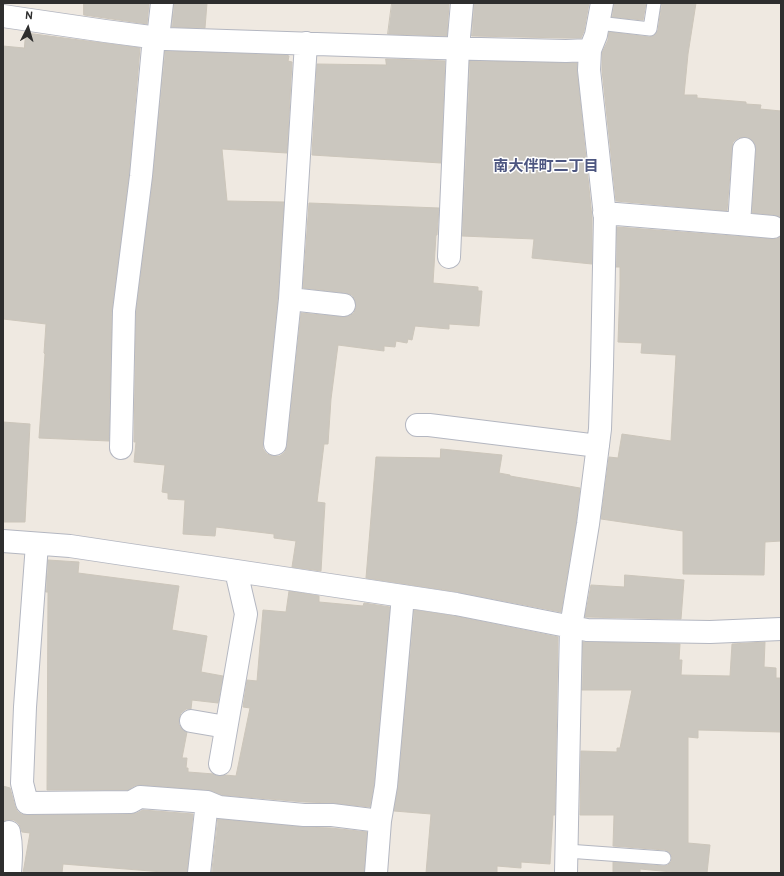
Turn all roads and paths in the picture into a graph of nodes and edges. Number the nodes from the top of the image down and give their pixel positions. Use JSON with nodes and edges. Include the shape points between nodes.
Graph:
{"nodes":[{"id":1,"x":162,"y":3,"type":"edge"},
{"id":2,"x":462,"y":3,"type":"edge"},
{"id":3,"x":654,"y":3,"type":"edge"},
{"id":4,"x":600,"y":13,"type":"edge"},
{"id":5,"x":3,"y":16,"type":"edge"},
{"id":6,"x":156,"y":38,"type":"junction"},
{"id":7,"x":306,"y":43,"type":"junction"},
{"id":8,"x":458,"y":48,"type":"junction"},
{"id":9,"x":590,"y":50,"type":"junction"},
{"id":10,"x":744,"y":149,"type":"dead end"},
{"id":11,"x":604,"y":213,"type":"junction"},
{"id":12,"x":739,"y":224,"type":"junction"},
{"id":13,"x":773,"y":227,"type":"dead end"},
{"id":14,"x":450,"y":257,"type":"dead end"},
{"id":15,"x":290,"y":299,"type":"junction"},
{"id":16,"x":344,"y":305,"type":"dead end"},
{"id":17,"x":417,"y":425,"type":"dead end"},
{"id":18,"x":275,"y":444,"type":"dead end"},
{"id":19,"x":598,"y":446,"type":"junction"},
{"id":20,"x":121,"y":448,"type":"dead end"},
{"id":21,"x":3,"y":541,"type":"edge"},
{"id":22,"x":36,"y":544,"type":"junction"},
{"id":23,"x":236,"y":571,"type":"junction"},
{"id":24,"x":403,"y":596,"type":"junction"},
{"id":25,"x":571,"y":626,"type":"junction"},
{"id":26,"x":781,"y":629,"type":"edge"},
{"id":27,"x":191,"y":721,"type":"dead end"},
{"id":28,"x":226,"y":727,"type":"junction"},
{"id":29,"x":220,"y":764,"type":"dead end"},
{"id":30,"x":207,"y":802,"type":"junction"},
{"id":31,"x":380,"y":821,"type":"junction"},
{"id":32,"x":8,"y":832,"type":"dead end"},
{"id":33,"x":567,"y":851,"type":"junction"},
{"id":34,"x":664,"y":858,"type":"dead end"},
{"id":35,"x":10,"y":873,"type":"edge"},
{"id":36,"x":199,"y":873,"type":"edge"},
{"id":37,"x":376,"y":873,"type":"edge"},
{"id":38,"x":566,"y":873,"type":"edge"}],
"edges":[{"from":1,"to":6,"type":"street"},
{"from":2,"to":8,"type":"street"},
{"from":3,"to":4,"type":"lane","via":[[650,29]]},
{"from":4,"to":9,"type":"street"},
{"from":5,"to":6,"type":"street"},
{"from":6,"to":7,"type":"street"},
{"from":6,"to":20,"type":"street","via":[[124,311]]},
{"from":7,"to":8,"type":"street"},
{"from":7,"to":15,"type":"street"},
{"from":8,"to":9,"type":"street"},
{"from":8,"to":14,"type":"street"},
{"from":9,"to":11,"type":"street","via":[[588,70]]},
{"from":10,"to":12,"type":"street"},
{"from":11,"to":12,"type":"street"},
{"from":11,"to":19,"type":"street"},
{"from":12,"to":13,"type":"street"},
{"from":15,"to":16,"type":"street"},
{"from":15,"to":18,"type":"street"},
{"from":17,"to":19,"type":"street"},
{"from":19,"to":25,"type":"street"},
{"from":21,"to":22,"type":"street"},
{"from":22,"to":23,"type":"street","via":[[70,546]]},
{"from":22,"to":30,"type":"street","via":[[22,783],[27,803],[131,802],[140,797]]},
{"from":23,"to":24,"type":"street"},
{"from":23,"to":28,"type":"street","via":[[246,614]]},
{"from":24,"to":25,"type":"street"},
{"from":24,"to":31,"type":"street","via":[[386,786]]},
{"from":25,"to":26,"type":"street","via":[[588,630],[710,632]]},
{"from":25,"to":33,"type":"street"},
{"from":27,"to":28,"type":"street"},
{"from":28,"to":29,"type":"street"},
{"from":30,"to":31,"type":"street","via":[[219,807]]},
{"from":30,"to":36,"type":"street"},
{"from":31,"to":37,"type":"street"},
{"from":32,"to":35,"type":"street","via":[[11,844]]},
{"from":33,"to":34,"type":"lane"},
{"from":33,"to":38,"type":"street"}]}
